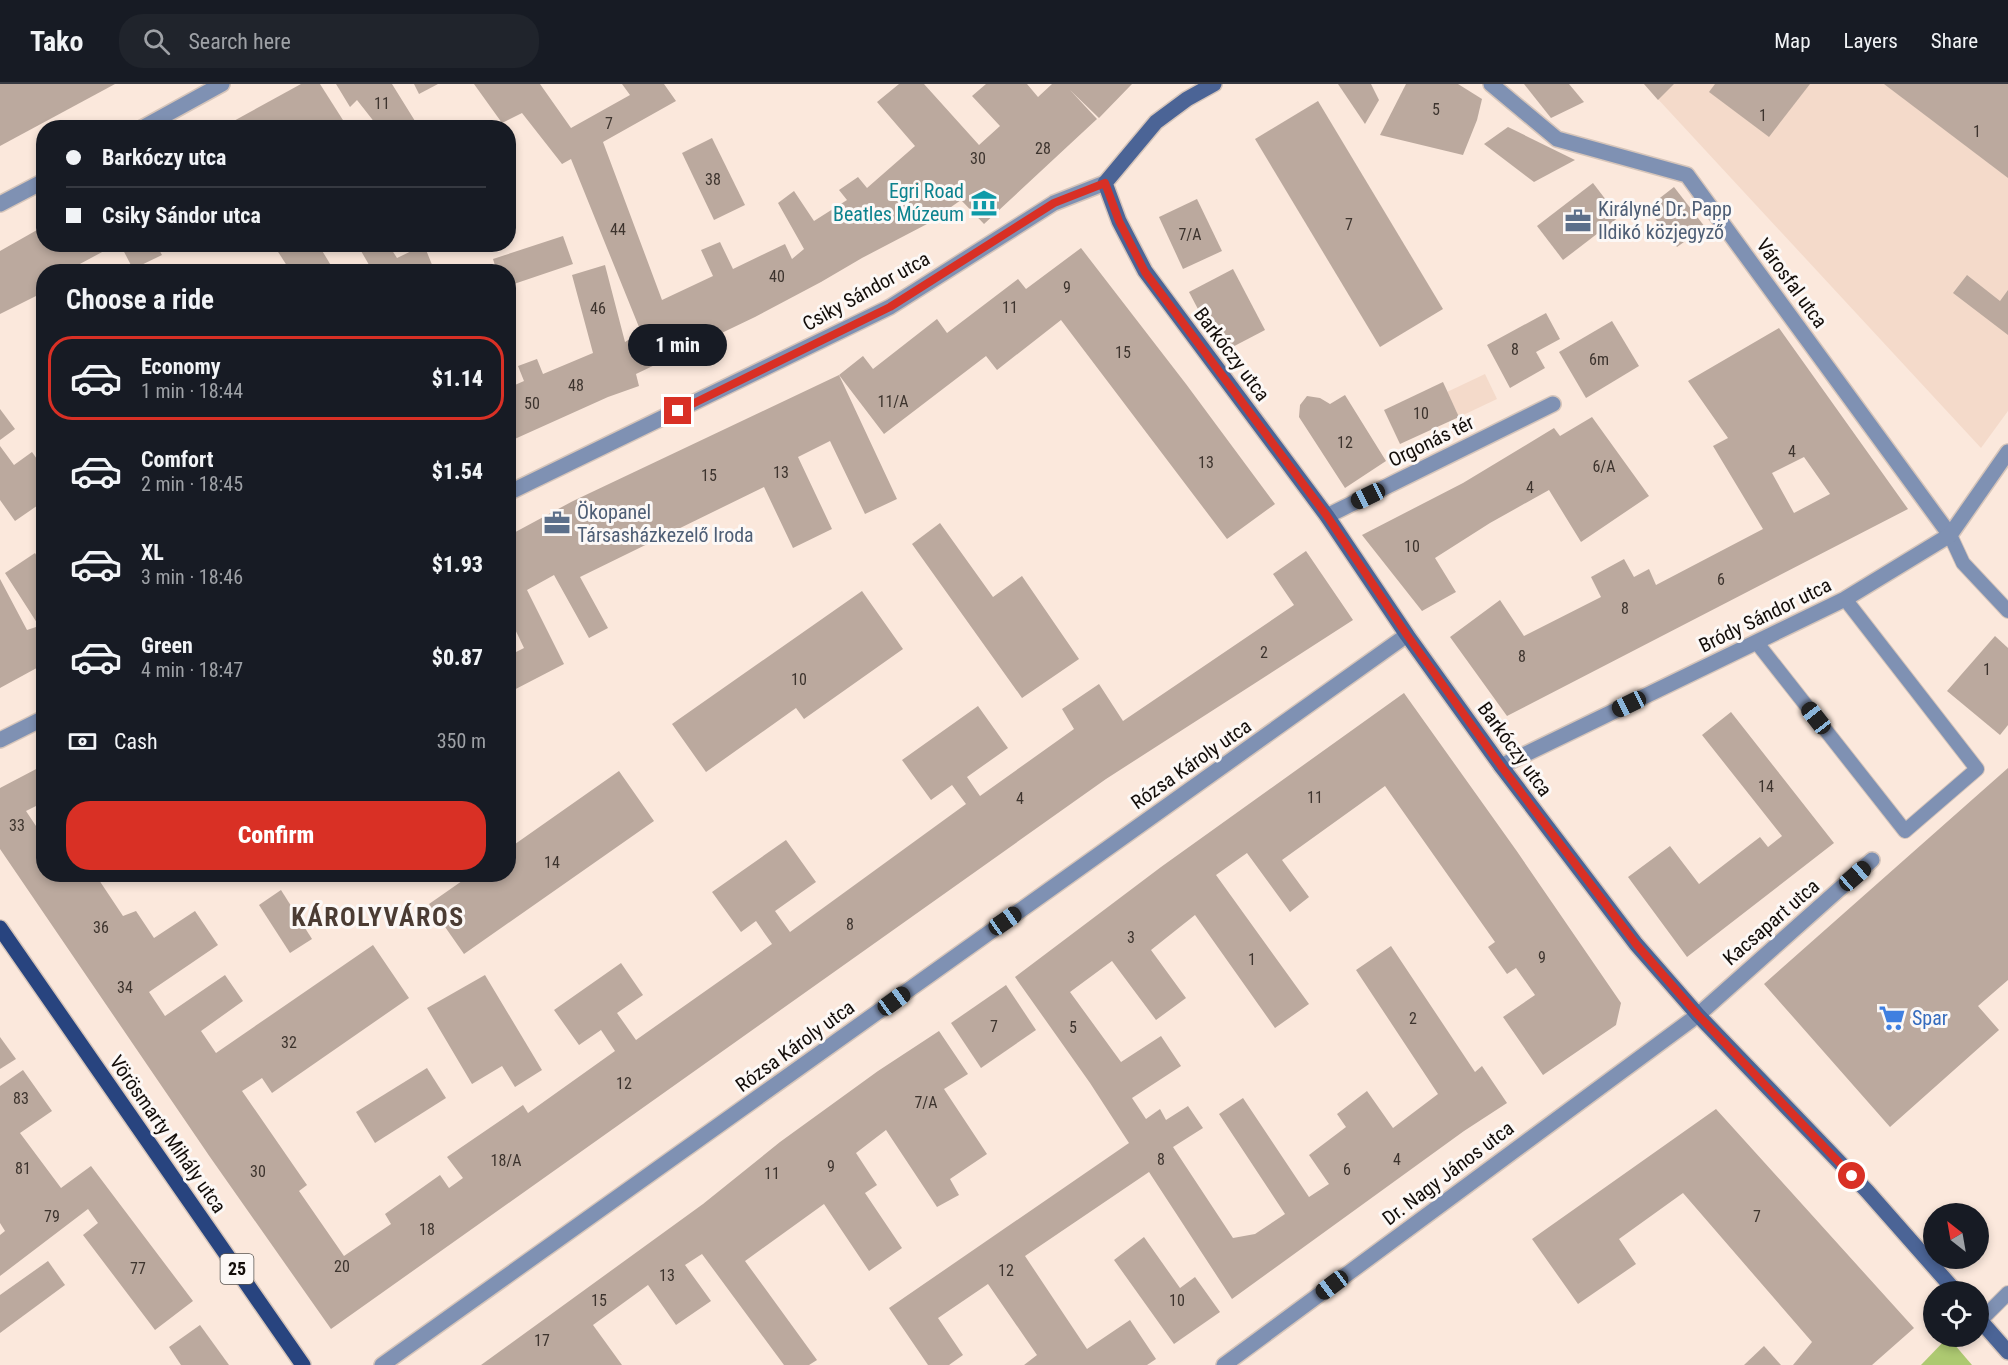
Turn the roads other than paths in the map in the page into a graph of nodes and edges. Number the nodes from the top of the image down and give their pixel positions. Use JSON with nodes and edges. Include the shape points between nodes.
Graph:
{"nodes":[{"id":1,"x":222,"y":84,"type":"edge"},
{"id":2,"x":1214,"y":84,"type":"edge"},
{"id":3,"x":1491,"y":84,"type":"edge"},
{"id":4,"x":157,"y":120,"type":"edge"},
{"id":5,"x":1105,"y":183,"type":"junction"},
{"id":6,"x":36,"y":185,"type":"edge"},
{"id":7,"x":0,"y":204,"type":"edge"},
{"id":8,"x":1553,"y":404,"type":"dead end"},
{"id":9,"x":2008,"y":452,"type":"edge"},
{"id":10,"x":516,"y":489,"type":"edge"},
{"id":11,"x":1327,"y":516,"type":"junction"},
{"id":12,"x":1950,"y":535,"type":"junction"},
{"id":13,"x":1845,"y":599,"type":"junction"},
{"id":14,"x":2008,"y":611,"type":"edge"},
{"id":15,"x":1407,"y":635,"type":"junction"},
{"id":16,"x":1757,"y":643,"type":"junction"},
{"id":17,"x":36,"y":722,"type":"edge"},
{"id":18,"x":0,"y":740,"type":"edge"},
{"id":19,"x":1501,"y":766,"type":"junction"},
{"id":20,"x":1872,"y":860,"type":"dead end"},
{"id":21,"x":0,"y":928,"type":"edge"},
{"id":22,"x":1698,"y":1015,"type":"junction"},
{"id":23,"x":1946,"y":1281,"type":"edge"},
{"id":24,"x":2008,"y":1293,"type":"edge"},
{"id":25,"x":1989,"y":1311,"type":"edge"},
{"id":26,"x":1989,"y":1330,"type":"edge"},
{"id":27,"x":2008,"y":1352,"type":"edge"},
{"id":28,"x":303,"y":1365,"type":"edge"},
{"id":29,"x":382,"y":1365,"type":"edge"},
{"id":30,"x":1224,"y":1365,"type":"edge"}],
"edges":[{"from":1,"to":4,"type":"street"},
{"from":2,"to":5,"type":"street","name":"Csiky Sándor utca","via":[[1156,122]]},
{"from":3,"to":12,"type":"street","name":"Városfal utca","via":[[1557,139],[1687,175]]},
{"from":5,"to":10,"type":"street","name":"Csiky Sándor utca","via":[[1054,203],[890,307]]},
{"from":5,"to":11,"type":"street","name":"Barkóczy utca","via":[[1145,272]]},
{"from":6,"to":7,"type":"street"},
{"from":8,"to":11,"type":"street","name":"Orgonás tér"},
{"from":9,"to":12,"type":"street","name":"Bródy Sándor utca"},
{"from":11,"to":15,"type":"street","name":"Barkóczy utca"},
{"from":12,"to":13,"type":"street","name":"Bródy Sándor utca"},
{"from":12,"to":14,"type":"lane","via":[[1963,563]]},
{"from":13,"to":16,"type":"street","name":"Bródy Sándor utca"},
{"from":13,"to":16,"type":"lane","via":[[1977,769],[1905,831]]},
{"from":15,"to":19,"type":"street","name":"Barkóczy utca"},
{"from":15,"to":29,"type":"street","name":"Rózsa Károly utca"},
{"from":16,"to":19,"type":"street","name":"Bródy Sándor utca"},
{"from":17,"to":18,"type":"street"},
{"from":19,"to":22,"type":"street","name":"Barkóczy utca","via":[[1636,944]]},
{"from":20,"to":22,"type":"street","name":"Kacsapart utca"},
{"from":21,"to":28,"type":"main road","name":"Vörösmarty Mihály utca","number":"25"},
{"from":22,"to":23,"type":"street","name":"Barkóczy utca","via":[[1867,1191]]},
{"from":22,"to":30,"type":"street","name":"Dr. Nagy János utca"},
{"from":24,"to":25,"type":"lane"},
{"from":26,"to":27,"type":"street"}]}
